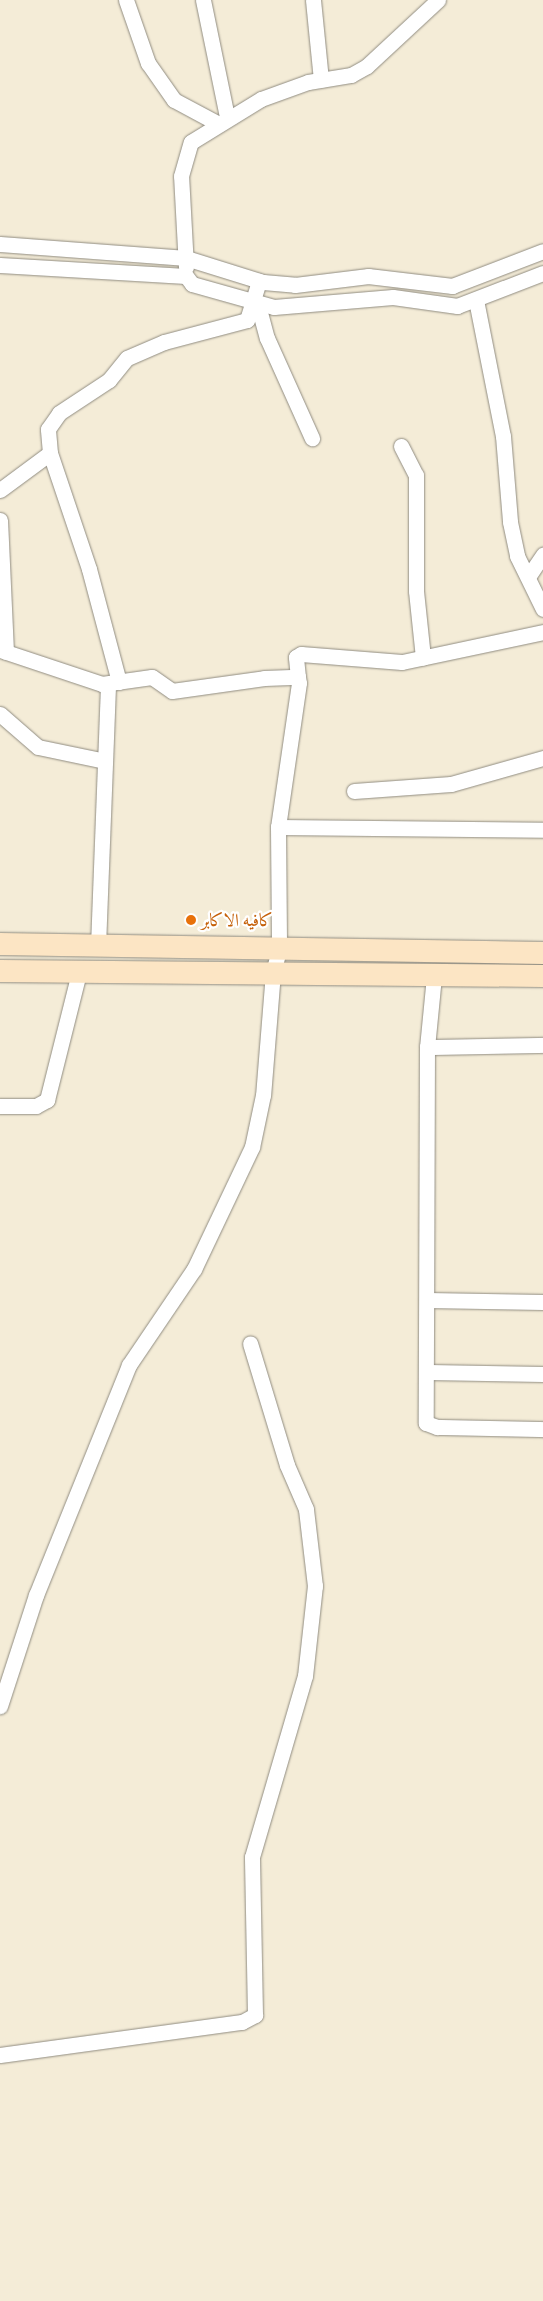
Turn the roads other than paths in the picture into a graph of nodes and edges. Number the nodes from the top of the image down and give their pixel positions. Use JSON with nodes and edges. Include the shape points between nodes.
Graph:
{"nodes":[{"id":1,"x":126,"y":0,"type":"edge"},
{"id":2,"x":203,"y":0,"type":"edge"},
{"id":3,"x":313,"y":0,"type":"edge"},
{"id":4,"x":438,"y":0,"type":"edge"},
{"id":5,"x":321,"y":80,"type":"junction"},
{"id":6,"x":222,"y":120,"type":"junction"},
{"id":7,"x":0,"y":244,"type":"edge"},
{"id":8,"x":543,"y":251,"type":"edge"},
{"id":9,"x":186,"y":258,"type":"junction"},
{"id":10,"x":0,"y":265,"type":"edge"},
{"id":11,"x":543,"y":273,"type":"edge"},
{"id":12,"x":186,"y":276,"type":"junction"},
{"id":13,"x":259,"y":281,"type":"junction"},
{"id":14,"x":476,"y":300,"type":"junction"},
{"id":15,"x":255,"y":305,"type":"junction"},
{"id":16,"x":312,"y":438,"type":"dead end"},
{"id":17,"x":402,"y":446,"type":"dead end"},
{"id":18,"x":50,"y":453,"type":"junction"},
{"id":19,"x":0,"y":490,"type":"edge"},
{"id":20,"x":0,"y":520,"type":"edge"},
{"id":21,"x":543,"y":555,"type":"edge"},
{"id":22,"x":528,"y":577,"type":"junction"},
{"id":23,"x":543,"y":609,"type":"edge"},
{"id":24,"x":543,"y":632,"type":"edge"},
{"id":25,"x":3,"y":651,"type":"edge"},
{"id":26,"x":423,"y":658,"type":"junction"},
{"id":27,"x":298,"y":677,"type":"junction"},
{"id":28,"x":114,"y":683,"type":"junction"},
{"id":29,"x":0,"y":714,"type":"edge"},
{"id":30,"x":543,"y":758,"type":"edge"},
{"id":31,"x":105,"y":761,"type":"junction"},
{"id":32,"x":354,"y":791,"type":"dead end"},
{"id":33,"x":278,"y":827,"type":"junction"},
{"id":34,"x":543,"y":830,"type":"edge"},
{"id":35,"x":0,"y":944,"type":"edge"},
{"id":36,"x":98,"y":946,"type":"junction"},
{"id":37,"x":279,"y":950,"type":"junction"},
{"id":38,"x":543,"y":953,"type":"edge"},
{"id":39,"x":0,"y":971,"type":"edge"},
{"id":40,"x":79,"y":972,"type":"junction"},
{"id":41,"x":272,"y":972,"type":"junction"},
{"id":42,"x":434,"y":976,"type":"junction"},
{"id":43,"x":543,"y":976,"type":"edge"},
{"id":44,"x":543,"y":1045,"type":"edge"},
{"id":45,"x":427,"y":1047,"type":"junction"},
{"id":46,"x":0,"y":1106,"type":"edge"},
{"id":47,"x":427,"y":1300,"type":"junction"},
{"id":48,"x":543,"y":1302,"type":"edge"},
{"id":49,"x":250,"y":1343,"type":"dead end"},
{"id":50,"x":428,"y":1372,"type":"junction"},
{"id":51,"x":543,"y":1374,"type":"edge"},
{"id":52,"x":543,"y":1430,"type":"edge"},
{"id":53,"x":0,"y":1706,"type":"edge"},
{"id":54,"x":0,"y":2054,"type":"edge"}],
"edges":[{"from":1,"to":6,"type":"street","via":[[148,63],[174,100]]},
{"from":2,"to":6,"type":"street"},
{"from":3,"to":5,"type":"street"},
{"from":4,"to":5,"type":"street","via":[[367,66],[351,75]]},
{"from":5,"to":6,"type":"street","via":[[261,99]]},
{"from":6,"to":9,"type":"street","via":[[191,142],[183,159],[181,223]]},
{"from":7,"to":9,"type":"street"},
{"from":8,"to":13,"type":"street","via":[[452,286],[368,276],[295,285]]},
{"from":9,"to":12,"type":"street"},
{"from":9,"to":13,"type":"street"},
{"from":10,"to":12,"type":"street"},
{"from":11,"to":14,"type":"street"},
{"from":12,"to":15,"type":"street","via":[[192,284]]},
{"from":13,"to":15,"type":"street"},
{"from":14,"to":15,"type":"street","via":[[457,306],[366,297],[303,306]]},
{"from":14,"to":22,"type":"street","via":[[503,436],[510,522]]},
{"from":15,"to":16,"type":"street"},
{"from":15,"to":18,"type":"street","via":[[247,320],[164,342],[127,358],[109,380],[49,424]]},
{"from":17,"to":26,"type":"street","via":[[416,475],[416,590]]},
{"from":18,"to":19,"type":"street"},
{"from":18,"to":28,"type":"street","via":[[89,569]]},
{"from":20,"to":25,"type":"street"},
{"from":21,"to":22,"type":"street"},
{"from":22,"to":23,"type":"street"},
{"from":24,"to":26,"type":"street"},
{"from":25,"to":28,"type":"street"},
{"from":26,"to":27,"type":"street","via":[[382,663],[301,654],[296,657]]},
{"from":27,"to":28,"type":"street","via":[[172,691],[152,677]]},
{"from":27,"to":33,"type":"street"},
{"from":28,"to":31,"type":"street"},
{"from":29,"to":31,"type":"street","via":[[38,747]]},
{"from":30,"to":32,"type":"street","via":[[451,784]]},
{"from":31,"to":36,"type":"street"},
{"from":33,"to":34,"type":"street"},
{"from":33,"to":37,"type":"street"},
{"from":35,"to":36,"type":"main road"},
{"from":36,"to":37,"type":"main road"},
{"from":37,"to":38,"type":"main road"},
{"from":37,"to":41,"type":"street"},
{"from":39,"to":40,"type":"main road"},
{"from":40,"to":41,"type":"main road"},
{"from":40,"to":46,"type":"street","via":[[47,1100],[36,1106]]},
{"from":41,"to":42,"type":"main road"},
{"from":41,"to":53,"type":"street","via":[[263,1095],[242,1173],[194,1268],[129,1366],[36,1596]]},
{"from":42,"to":43,"type":"main road"},
{"from":42,"to":45,"type":"street"},
{"from":44,"to":45,"type":"street"},
{"from":45,"to":47,"type":"street"},
{"from":47,"to":48,"type":"street"},
{"from":47,"to":50,"type":"street"},
{"from":49,"to":54,"type":"street","via":[[288,1465],[306,1509],[315,1586],[305,1676],[252,1857],[255,2015],[242,2022]]},
{"from":50,"to":51,"type":"street"},
{"from":50,"to":52,"type":"street","via":[[427,1424]]}]}
